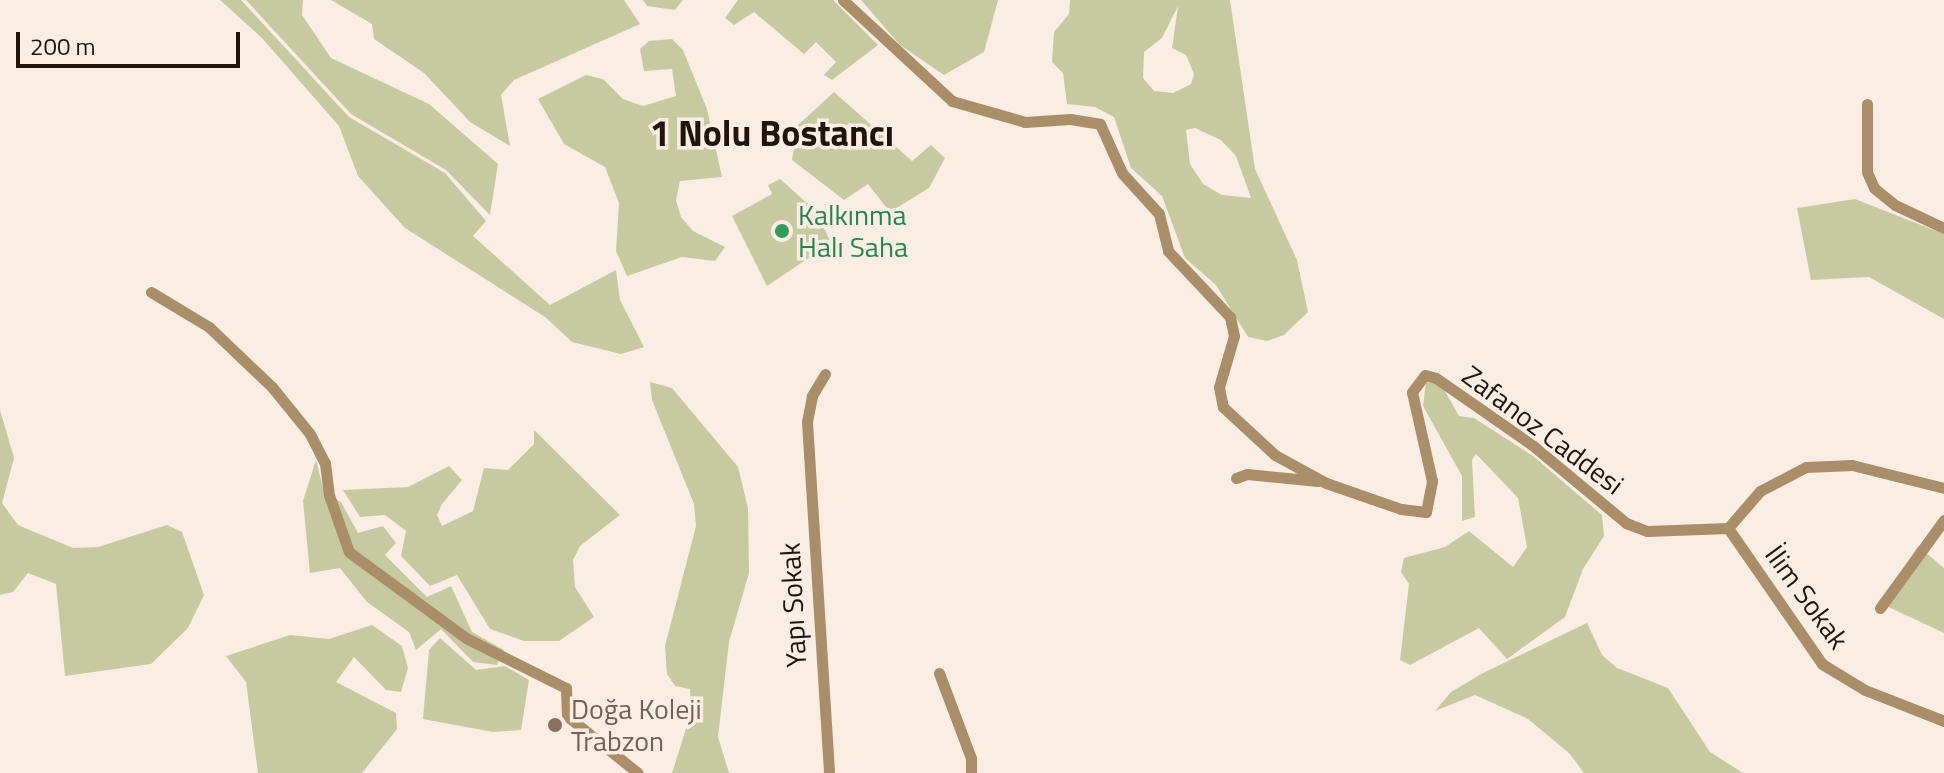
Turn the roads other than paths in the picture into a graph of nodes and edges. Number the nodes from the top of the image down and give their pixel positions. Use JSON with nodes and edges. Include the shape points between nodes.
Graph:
{"nodes":[{"id":1,"x":843,"y":0,"type":"edge"},
{"id":2,"x":1867,"y":104,"type":"dead end"},
{"id":3,"x":1944,"y":228,"type":"edge"},
{"id":4,"x":151,"y":292,"type":"dead end"},
{"id":5,"x":825,"y":374,"type":"dead end"},
{"id":6,"x":1236,"y":478,"type":"dead end"},
{"id":7,"x":1326,"y":483,"type":"junction"},
{"id":8,"x":1944,"y":488,"type":"edge"},
{"id":9,"x":1944,"y":520,"type":"edge"},
{"id":10,"x":1728,"y":528,"type":"junction"},
{"id":11,"x":1880,"y":608,"type":"dead end"},
{"id":12,"x":939,"y":673,"type":"dead end"},
{"id":13,"x":1944,"y":721,"type":"edge"},
{"id":14,"x":638,"y":773,"type":"edge"},
{"id":15,"x":829,"y":773,"type":"edge"},
{"id":16,"x":971,"y":773,"type":"edge"}],
"edges":[{"from":1,"to":7,"type":"street","name":"Zafanoz Caddesi","via":[[952,101],[1025,122],[1070,119],[1100,124],[1122,173],[1159,214],[1168,251],[1230,317],[1234,336],[1219,387],[1223,407],[1275,455]]},
{"from":2,"to":3,"type":"street","via":[[1867,172],[1874,188],[1895,205]]},
{"from":4,"to":14,"type":"street","via":[[228,344],[310,434],[325,463],[329,495],[349,552],[466,638],[566,688],[567,716]]},
{"from":5,"to":15,"type":"street","name":"Yapı Sokak","via":[[809,405],[808,433]]},
{"from":6,"to":7,"type":"street","via":[[1260,475]]},
{"from":7,"to":10,"type":"street","name":"Zafanoz Caddesi","via":[[1426,512],[1432,481],[1412,392],[1425,375],[1531,444],[1626,523],[1671,533]]},
{"from":8,"to":10,"type":"street","via":[[1852,465],[1806,467],[1760,491]]},
{"from":9,"to":11,"type":"street"},
{"from":10,"to":13,"type":"street","name":"İlim Sokak","via":[[1822,664],[1865,690]]},
{"from":12,"to":16,"type":"street","via":[[971,758]]}]}
